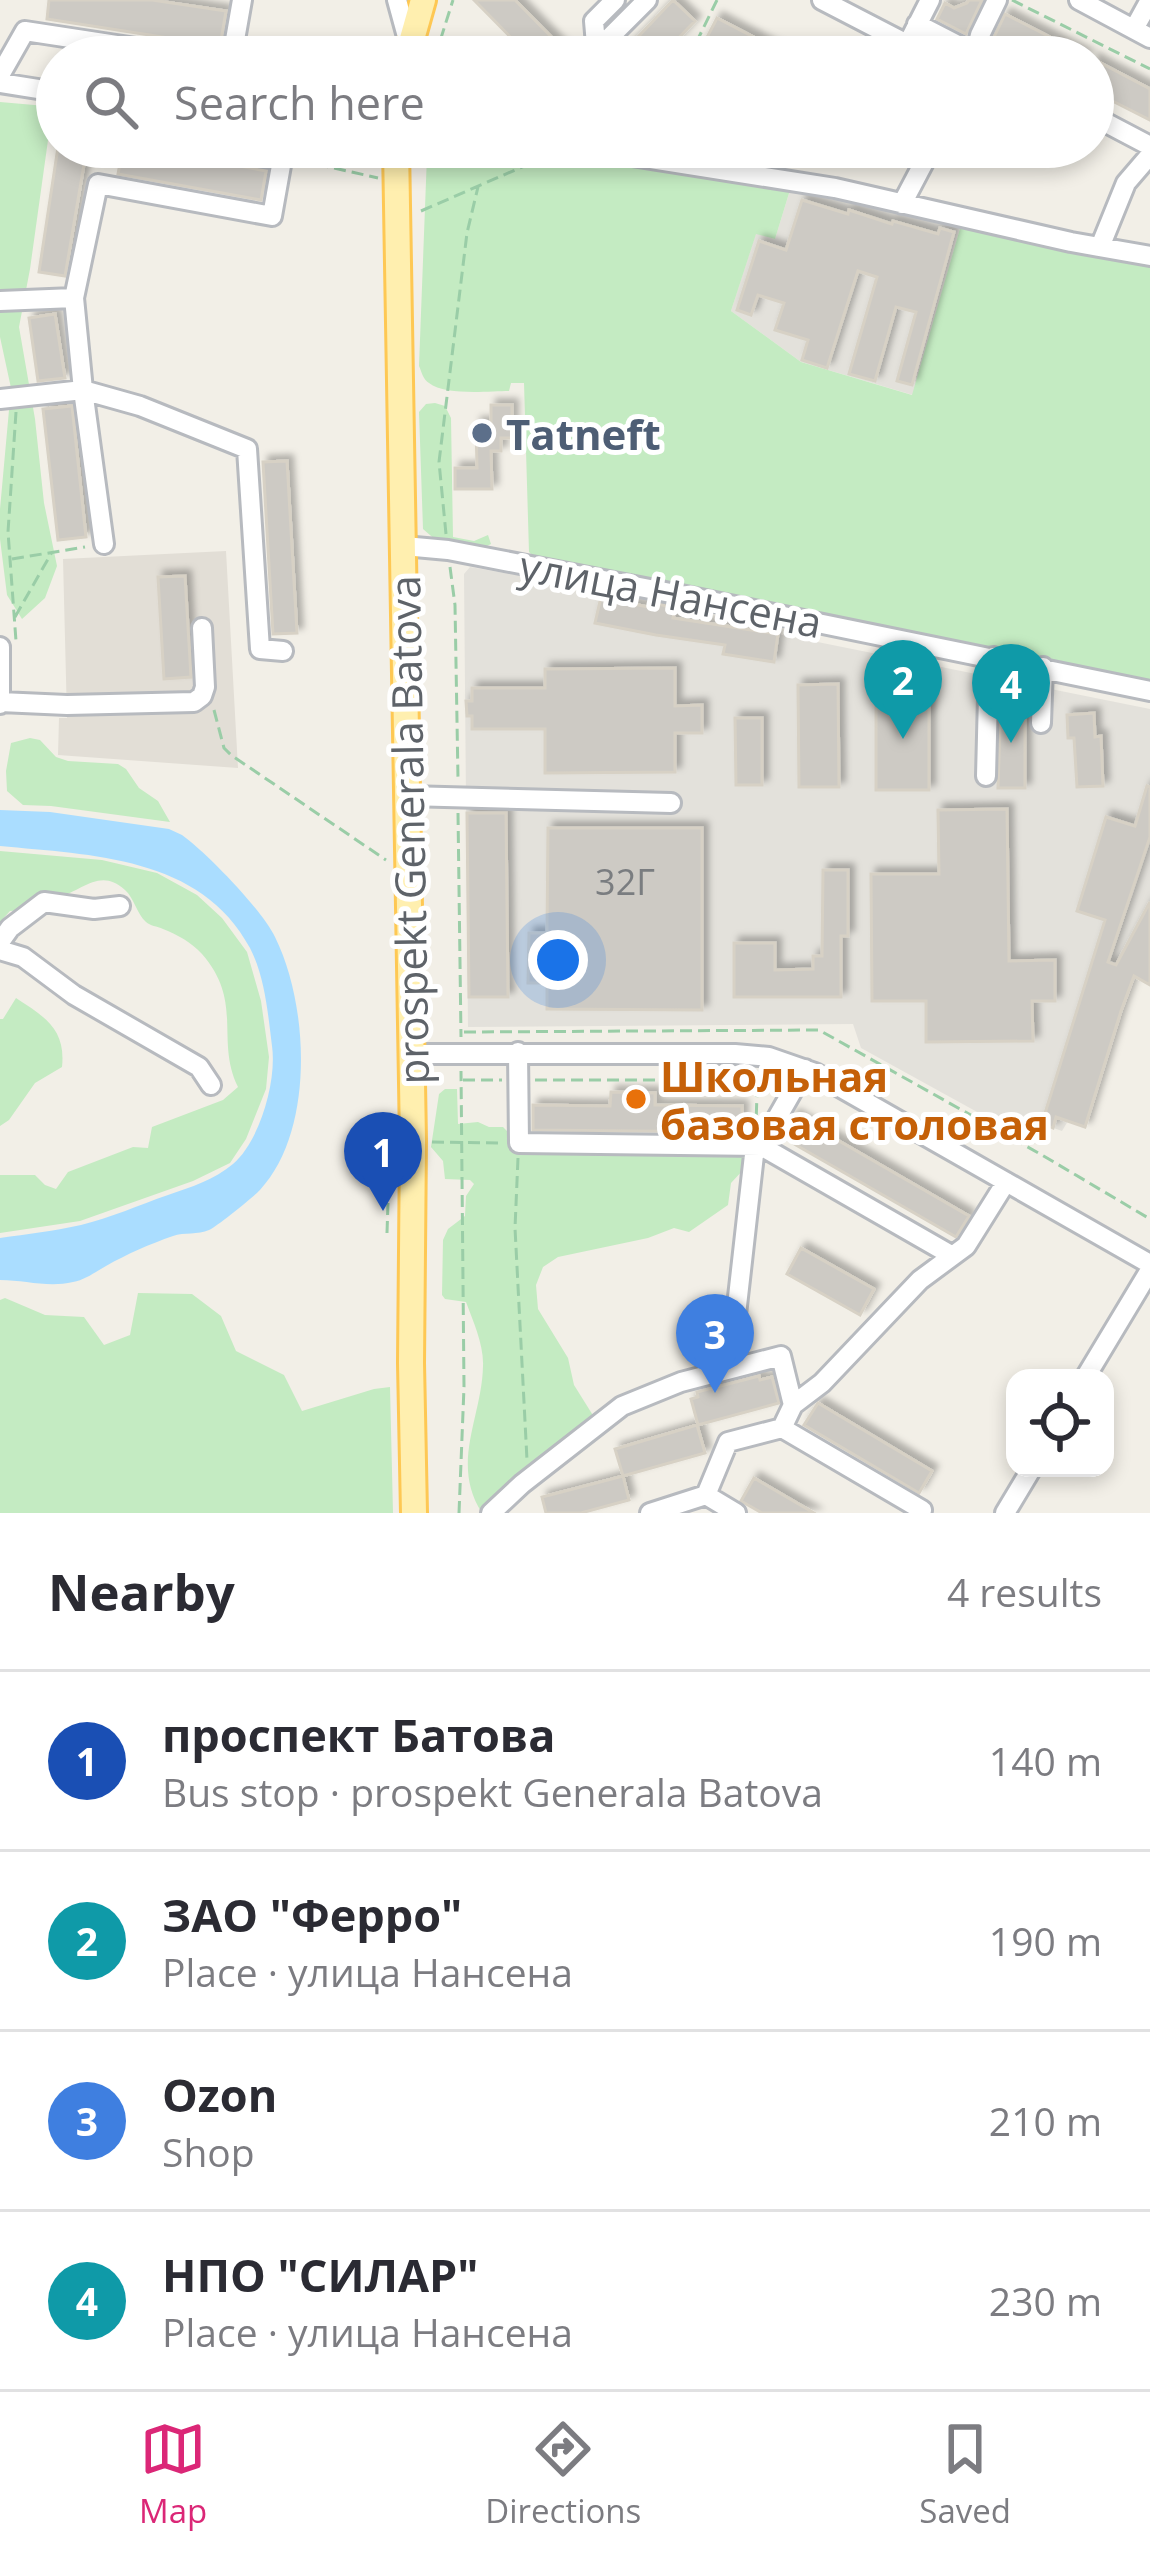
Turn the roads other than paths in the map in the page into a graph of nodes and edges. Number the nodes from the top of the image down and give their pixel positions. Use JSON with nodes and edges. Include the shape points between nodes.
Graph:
{"nodes":[{"id":1,"x":242,"y":0,"type":"edge"},
{"id":2,"x":397,"y":0,"type":"edge"},
{"id":3,"x":423,"y":0,"type":"edge"},
{"id":4,"x":615,"y":0,"type":"edge"},
{"id":5,"x":647,"y":0,"type":"edge"},
{"id":6,"x":822,"y":0,"type":"edge"},
{"id":7,"x":930,"y":0,"type":"edge"},
{"id":8,"x":997,"y":0,"type":"edge"},
{"id":9,"x":1079,"y":0,"type":"edge"},
{"id":10,"x":1150,"y":0,"type":"edge"},
{"id":11,"x":916,"y":24,"type":"junction"},
{"id":12,"x":1142,"y":34,"type":"edge"},
{"id":13,"x":58,"y":36,"type":"edge"},
{"id":14,"x":236,"y":36,"type":"edge"},
{"id":15,"x":405,"y":36,"type":"edge"},
{"id":16,"x":412,"y":36,"type":"edge"},
{"id":17,"x":595,"y":36,"type":"edge"},
{"id":18,"x":613,"y":36,"type":"edge"},
{"id":19,"x":881,"y":36,"type":"edge"},
{"id":20,"x":910,"y":36,"type":"edge"},
{"id":21,"x":938,"y":36,"type":"edge"},
{"id":22,"x":984,"y":36,"type":"edge"},
{"id":23,"x":0,"y":79,"type":"edge"},
{"id":24,"x":36,"y":87,"type":"edge"},
{"id":25,"x":1114,"y":129,"type":"edge"},
{"id":26,"x":1150,"y":150,"type":"edge"},
{"id":27,"x":282,"y":168,"type":"edge"},
{"id":28,"x":396,"y":168,"type":"edge"},
{"id":29,"x":721,"y":168,"type":"edge"},
{"id":30,"x":921,"y":168,"type":"edge"},
{"id":31,"x":902,"y":203,"type":"junction"},
{"id":32,"x":1100,"y":248,"type":"junction"},
{"id":33,"x":1150,"y":256,"type":"edge"},
{"id":34,"x":74,"y":298,"type":"junction"},
{"id":35,"x":0,"y":301,"type":"edge"},
{"id":36,"x":83,"y":390,"type":"junction"},
{"id":37,"x":9,"y":398,"type":"edge"},
{"id":38,"x":104,"y":544,"type":"road end"},
{"id":39,"x":404,"y":546,"type":"junction"},
{"id":40,"x":202,"y":628,"type":"dead end"},
{"id":41,"x":9,"y":650,"type":"edge"},
{"id":42,"x":283,"y":651,"type":"dead end"},
{"id":43,"x":994,"y":657,"type":"junction"},
{"id":44,"x":1042,"y":668,"type":"junction"},
{"id":45,"x":1150,"y":691,"type":"edge"},
{"id":46,"x":0,"y":703,"type":"edge"},
{"id":47,"x":1040,"y":723,"type":"dead end"},
{"id":48,"x":986,"y":776,"type":"dead end"},
{"id":49,"x":407,"y":796,"type":"junction"},
{"id":50,"x":671,"y":803,"type":"dead end"},
{"id":51,"x":119,"y":906,"type":"dead end"},
{"id":52,"x":0,"y":946,"type":"edge"},
{"id":53,"x":518,"y":1052,"type":"junction"},
{"id":54,"x":411,"y":1054,"type":"junction"},
{"id":55,"x":805,"y":1069,"type":"junction"},
{"id":56,"x":211,"y":1085,"type":"dead end"},
{"id":57,"x":758,"y":1146,"type":"junction"},
{"id":58,"x":1006,"y":1182,"type":"junction"},
{"id":59,"x":951,"y":1256,"type":"junction"},
{"id":60,"x":1150,"y":1267,"type":"edge"},
{"id":61,"x":730,"y":1368,"type":"junction"},
{"id":62,"x":1090,"y":1369,"type":"edge"},
{"id":63,"x":793,"y":1405,"type":"junction"},
{"id":64,"x":782,"y":1428,"type":"junction"},
{"id":65,"x":1027,"y":1477,"type":"edge"},
{"id":66,"x":721,"y":1507,"type":"edge"},
{"id":67,"x":922,"y":1510,"type":"dead end"},
{"id":68,"x":414,"y":1513,"type":"edge"},
{"id":69,"x":491,"y":1513,"type":"edge"},
{"id":70,"x":650,"y":1513,"type":"edge"},
{"id":71,"x":1005,"y":1513,"type":"edge"}],
"edges":[{"from":1,"to":14,"type":"street"},
{"from":2,"to":15,"type":"street"},
{"from":3,"to":16,"type":"main road"},
{"from":4,"to":17,"type":"street","via":[[594,21]]},
{"from":5,"to":18,"type":"street"},
{"from":6,"to":19,"type":"street"},
{"from":7,"to":11,"type":"street"},
{"from":8,"to":22,"type":"street"},
{"from":9,"to":12,"type":"street"},
{"from":10,"to":12,"type":"street"},
{"from":11,"to":20,"type":"street"},
{"from":11,"to":21,"type":"street"},
{"from":13,"to":23,"type":"street","via":[[25,31]]},
{"from":23,"to":24,"type":"street"},
{"from":25,"to":26,"type":"street"},
{"from":26,"to":32,"type":"street","via":[[1126,183]]},
{"from":27,"to":34,"type":"street","via":[[272,216],[98,184]]},
{"from":28,"to":39,"type":"main road","name":"prospekt Generala Batova"},
{"from":29,"to":31,"type":"street"},
{"from":30,"to":31,"type":"street"},
{"from":31,"to":32,"type":"street"},
{"from":32,"to":33,"type":"street"},
{"from":34,"to":35,"type":"street"},
{"from":34,"to":36,"type":"street"},
{"from":36,"to":37,"type":"street"},
{"from":36,"to":38,"type":"street"},
{"from":36,"to":42,"type":"street","via":[[247,449],[260,649]]},
{"from":39,"to":43,"type":"street","name":"улица Нансена"},
{"from":39,"to":49,"type":"main road","name":"prospekt Generala Batova"},
{"from":40,"to":46,"type":"street","via":[[205,687],[194,702]]},
{"from":41,"to":46,"type":"street"},
{"from":43,"to":44,"type":"street","name":"улица Нансена"},
{"from":43,"to":48,"type":"street"},
{"from":44,"to":45,"type":"street","name":"улица Нансена"},
{"from":44,"to":47,"type":"street"},
{"from":49,"to":50,"type":"street"},
{"from":49,"to":54,"type":"main road","name":"prospekt Generala Batova"},
{"from":51,"to":52,"type":"street","via":[[44,902]]},
{"from":52,"to":56,"type":"street","via":[[199,1067]]},
{"from":53,"to":54,"type":"street"},
{"from":53,"to":55,"type":"street","via":[[735,1054]]},
{"from":53,"to":57,"type":"street","via":[[519,1143]]},
{"from":54,"to":68,"type":"main road","name":"prospekt Generala Batova"},
{"from":55,"to":57,"type":"street"},
{"from":55,"to":58,"type":"street"},
{"from":57,"to":59,"type":"street"},
{"from":57,"to":61,"type":"street"},
{"from":58,"to":59,"type":"street","via":[[966,1246]]},
{"from":58,"to":60,"type":"street"},
{"from":59,"to":63,"type":"street"},
{"from":60,"to":62,"type":"street"},
{"from":61,"to":63,"type":"street","via":[[781,1356]]},
{"from":61,"to":69,"type":"street","via":[[622,1406]]},
{"from":63,"to":64,"type":"street"},
{"from":64,"to":66,"type":"street","via":[[728,1442]]},
{"from":64,"to":67,"type":"street"},
{"from":65,"to":71,"type":"street"},
{"from":66,"to":70,"type":"street"}]}
